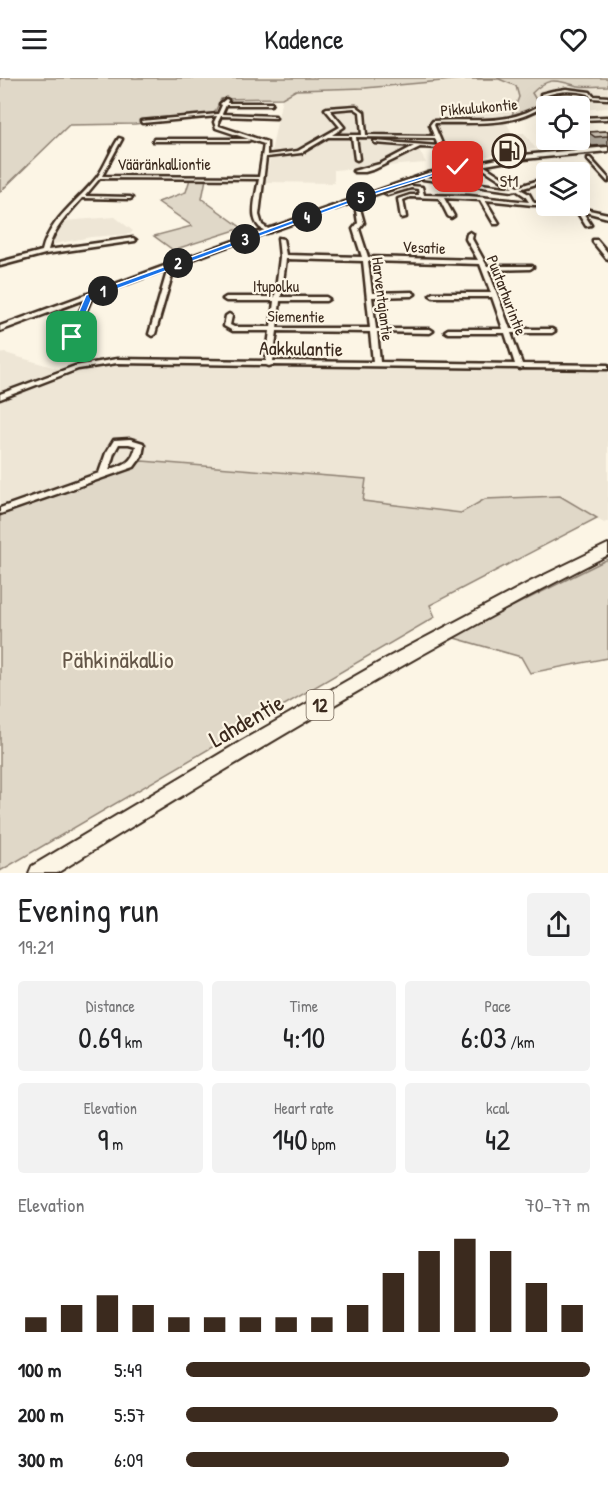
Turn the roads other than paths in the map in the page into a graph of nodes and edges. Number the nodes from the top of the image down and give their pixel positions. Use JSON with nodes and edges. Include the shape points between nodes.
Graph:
{"nodes":[{"id":1,"x":608,"y":98,"type":"edge"},
{"id":2,"x":271,"y":104,"type":"dead end"},
{"id":3,"x":218,"y":115,"type":"junction"},
{"id":4,"x":274,"y":117,"type":"dead end"},
{"id":5,"x":608,"y":118,"type":"edge"},
{"id":6,"x":590,"y":119,"type":"edge"},
{"id":7,"x":142,"y":122,"type":"dead end"},
{"id":8,"x":328,"y":135,"type":"junction"},
{"id":9,"x":608,"y":136,"type":"edge"},
{"id":10,"x":354,"y":137,"type":"junction"},
{"id":11,"x":364,"y":137,"type":"junction"},
{"id":12,"x":437,"y":137,"type":"junction"},
{"id":13,"x":590,"y":137,"type":"edge"},
{"id":14,"x":120,"y":139,"type":"dead end"},
{"id":15,"x":154,"y":140,"type":"dead end"},
{"id":16,"x":264,"y":140,"type":"junction"},
{"id":17,"x":375,"y":142,"type":"dead end"},
{"id":18,"x":420,"y":145,"type":"junction"},
{"id":19,"x":441,"y":147,"type":"junction"},
{"id":20,"x":608,"y":149,"type":"edge"},
{"id":21,"x":585,"y":150,"type":"edge"},
{"id":22,"x":590,"y":150,"type":"edge"},
{"id":23,"x":265,"y":156,"type":"junction"},
{"id":24,"x":357,"y":159,"type":"dead end"},
{"id":25,"x":590,"y":159,"type":"dead end"},
{"id":26,"x":476,"y":164,"type":"junction"},
{"id":27,"x":355,"y":171,"type":"dead end"},
{"id":28,"x":99,"y":177,"type":"junction"},
{"id":29,"x":261,"y":178,"type":"junction"},
{"id":30,"x":425,"y":178,"type":"dead end"},
{"id":31,"x":608,"y":181,"type":"edge"},
{"id":32,"x":536,"y":182,"type":"edge"},
{"id":33,"x":518,"y":190,"type":"junction"},
{"id":34,"x":387,"y":194,"type":"dead end"},
{"id":35,"x":422,"y":196,"type":"junction"},
{"id":36,"x":441,"y":196,"type":"junction"},
{"id":37,"x":80,"y":197,"type":"junction"},
{"id":38,"x":130,"y":198,"type":"dead end"},
{"id":39,"x":481,"y":198,"type":"junction"},
{"id":40,"x":533,"y":204,"type":"joint"},
{"id":41,"x":357,"y":205,"type":"dead end"},
{"id":42,"x":590,"y":212,"type":"edge"},
{"id":43,"x":451,"y":216,"type":"dead end"},
{"id":44,"x":582,"y":216,"type":"edge"},
{"id":45,"x":608,"y":216,"type":"edge"},
{"id":46,"x":403,"y":217,"type":"dead end"},
{"id":47,"x":496,"y":223,"type":"dead end"},
{"id":48,"x":588,"y":225,"type":"dead end"},
{"id":49,"x":268,"y":231,"type":"junction"},
{"id":50,"x":470,"y":234,"type":"dead end"},
{"id":51,"x":280,"y":239,"type":"dead end"},
{"id":52,"x":133,"y":240,"type":"dead end"},
{"id":53,"x":595,"y":241,"type":"dead end"},
{"id":54,"x":45,"y":252,"type":"junction"},
{"id":55,"x":607,"y":255,"type":"edge"},
{"id":56,"x":283,"y":256,"type":"junction"},
{"id":57,"x":365,"y":257,"type":"junction"},
{"id":58,"x":0,"y":264,"type":"edge"},
{"id":59,"x":483,"y":265,"type":"junction"},
{"id":60,"x":530,"y":267,"type":"dead end"},
{"id":61,"x":166,"y":268,"type":"junction"},
{"id":62,"x":412,"y":294,"type":"dead end"},
{"id":63,"x":369,"y":295,"type":"junction"},
{"id":64,"x":433,"y":295,"type":"dead end"},
{"id":65,"x":494,"y":295,"type":"junction"},
{"id":66,"x":89,"y":297,"type":"junction"},
{"id":67,"x":226,"y":299,"type":"dead end"},
{"id":68,"x":276,"y":299,"type":"junction"},
{"id":69,"x":326,"y":299,"type":"dead end"},
{"id":70,"x":229,"y":316,"type":"dead end"},
{"id":71,"x":0,"y":329,"type":"edge"},
{"id":72,"x":273,"y":329,"type":"junction"},
{"id":73,"x":448,"y":330,"type":"dead end"},
{"id":74,"x":374,"y":331,"type":"junction"},
{"id":75,"x":430,"y":331,"type":"dead end"},
{"id":76,"x":508,"y":332,"type":"junction"},
{"id":77,"x":552,"y":332,"type":"dead end"},
{"id":78,"x":152,"y":334,"type":"dead end"},
{"id":79,"x":72,"y":337,"type":"dead end"},
{"id":80,"x":269,"y":364,"type":"junction"},
{"id":81,"x":377,"y":365,"type":"junction"},
{"id":82,"x":520,"y":367,"type":"junction"},
{"id":83,"x":608,"y":368,"type":"edge"},
{"id":84,"x":0,"y":397,"type":"edge"},
{"id":85,"x":103,"y":475,"type":"junction"},
{"id":86,"x":0,"y":511,"type":"edge"},
{"id":87,"x":608,"y":549,"type":"edge"},
{"id":88,"x":39,"y":873,"type":"edge"}],
"edges":[{"from":1,"to":12,"type":"street","name":"Pikkulukontie","via":[[592,97],[578,90],[553,91],[542,95],[544,104],[535,112],[493,120],[434,122]]},
{"from":2,"to":3,"type":"street","via":[[224,102]]},
{"from":3,"to":4,"type":"street"},
{"from":3,"to":7,"type":"street"},
{"from":3,"to":16,"type":"street","via":[[217,127]]},
{"from":5,"to":6,"type":"street"},
{"from":8,"to":10,"type":"street"},
{"from":8,"to":11,"type":"street","via":[[342,127],[327,109],[355,106],[362,112]]},
{"from":8,"to":23,"type":"street","via":[[290,155]]},
{"from":9,"to":13,"type":"street"},
{"from":10,"to":11,"type":"street"},
{"from":10,"to":24,"type":"street"},
{"from":11,"to":12,"type":"street"},
{"from":12,"to":19,"type":"street","name":"Pikkulukontie"},
{"from":14,"to":28,"type":"street"},
{"from":15,"to":16,"type":"street"},
{"from":16,"to":23,"type":"street"},
{"from":17,"to":18,"type":"street"},
{"from":18,"to":19,"type":"street"},
{"from":18,"to":27,"type":"street","via":[[381,167]]},
{"from":19,"to":26,"type":"street","name":"Pikkulukontie"},
{"from":20,"to":22,"type":"main road"},
{"from":21,"to":26,"type":"main road"},
{"from":23,"to":29,"type":"street"},
{"from":25,"to":31,"type":"street"},
{"from":26,"to":33,"type":"street","name":"Pikkulukontie"},
{"from":26,"to":49,"type":"main road","via":[[416,179]]},
{"from":28,"to":29,"type":"street","name":"Vääränkalliontie"},
{"from":28,"to":37,"type":"street","name":"Vääränkalliontie"},
{"from":29,"to":49,"type":"street","via":[[256,215],[260,226]]},
{"from":30,"to":33,"type":"street"},
{"from":32,"to":33,"type":"street"},
{"from":33,"to":40,"type":"street","name":"Pikkulukontie"},
{"from":34,"to":35,"type":"street","via":[[411,187],[420,188]]},
{"from":35,"to":36,"type":"street"},
{"from":35,"to":46,"type":"street","via":[[400,199]]},
{"from":36,"to":39,"type":"street"},
{"from":36,"to":43,"type":"street"},
{"from":37,"to":38,"type":"street"},
{"from":37,"to":54,"type":"street","name":"Vääränkalliontie","via":[[51,235]]},
{"from":39,"to":40,"type":"street"},
{"from":39,"to":47,"type":"street"},
{"from":41,"to":57,"type":"street","name":"Harventajantie","via":[[361,223],[356,229]]},
{"from":42,"to":45,"type":"street"},
{"from":44,"to":48,"type":"street"},
{"from":49,"to":61,"type":"main road"},
{"from":50,"to":59,"type":"street","name":"Puutarhurintie"},
{"from":51,"to":56,"type":"street"},
{"from":52,"to":54,"type":"street"},
{"from":53,"to":55,"type":"street"},
{"from":54,"to":58,"type":"street"},
{"from":56,"to":57,"type":"street","name":"Vesatie"},
{"from":56,"to":68,"type":"street"},
{"from":57,"to":59,"type":"street","name":"Vesatie"},
{"from":57,"to":63,"type":"street","name":"Harventajantie"},
{"from":59,"to":60,"type":"street","name":"Vesatie"},
{"from":59,"to":65,"type":"street","name":"Puutarhurintie"},
{"from":61,"to":66,"type":"main road"},
{"from":61,"to":78,"type":"street","via":[[170,272]]},
{"from":62,"to":63,"type":"street"},
{"from":63,"to":74,"type":"street","name":"Harventajantie"},
{"from":64,"to":65,"type":"street"},
{"from":65,"to":76,"type":"street","name":"Puutarhurintie"},
{"from":66,"to":71,"type":"main road"},
{"from":66,"to":79,"type":"street"},
{"from":67,"to":68,"type":"street","name":"Itupolku"},
{"from":68,"to":69,"type":"street","name":"Itupolku"},
{"from":68,"to":72,"type":"street"},
{"from":70,"to":72,"type":"street","name":"Siementie","via":[[228,326],[233,328]]},
{"from":72,"to":74,"type":"street","name":"Siementie"},
{"from":72,"to":80,"type":"street"},
{"from":73,"to":76,"type":"street"},
{"from":74,"to":75,"type":"street","name":"Siementie"},
{"from":74,"to":81,"type":"street","name":"Harventajantie"},
{"from":76,"to":77,"type":"street"},
{"from":76,"to":82,"type":"street","name":"Puutarhurintie"},
{"from":80,"to":81,"type":"street","name":"Aakkulantie"},
{"from":80,"to":84,"type":"street","name":"Aakkulantie","via":[[96,363]]},
{"from":81,"to":82,"type":"street","name":"Aakkulantie"},
{"from":82,"to":83,"type":"street","name":"Aakkulantie"},
{"from":85,"to":85,"type":"street","via":[[131,465],[140,445],[117,442]]},
{"from":85,"to":86,"type":"street"},
{"from":87,"to":88,"type":"highway","name":"Lahdentie","number":"12","via":[[392,663]]}]}
